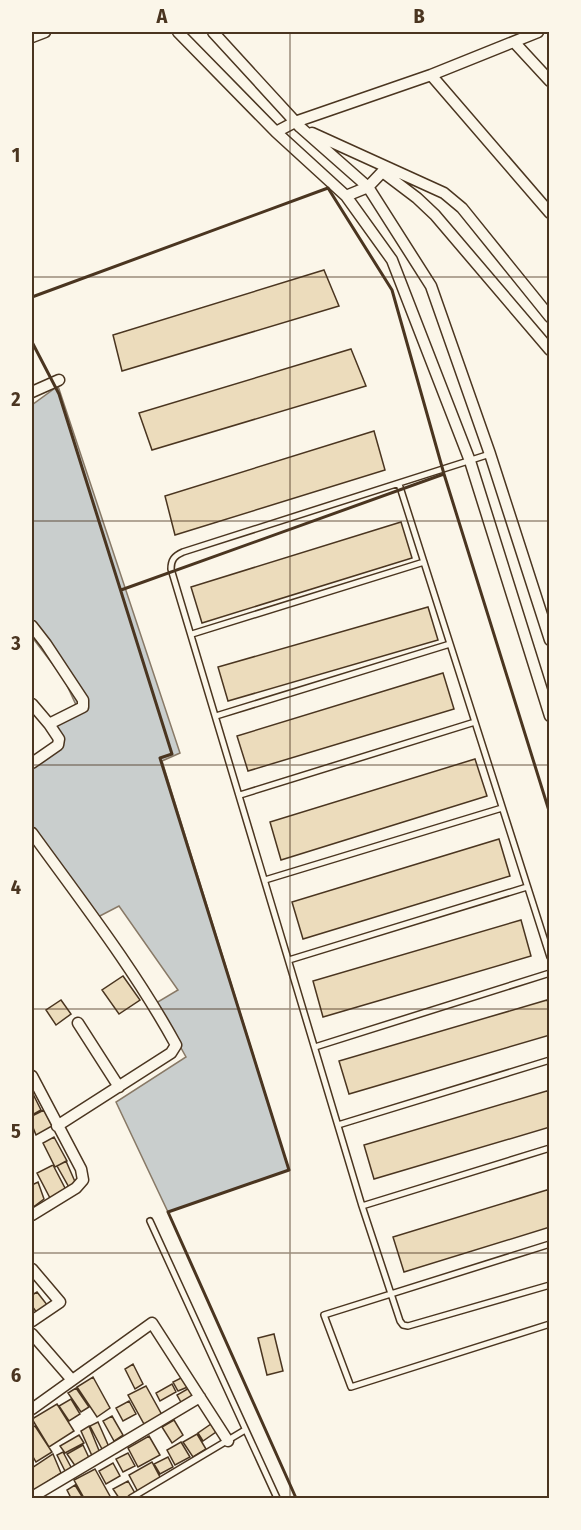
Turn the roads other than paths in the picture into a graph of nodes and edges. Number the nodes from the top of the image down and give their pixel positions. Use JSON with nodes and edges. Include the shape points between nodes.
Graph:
{"nodes":[{"id":1,"x":45,"y":32,"type":"edge"},
{"id":2,"x":178,"y":32,"type":"edge"},
{"id":3,"x":213,"y":32,"type":"edge"},
{"id":4,"x":538,"y":32,"type":"edge"},
{"id":5,"x":32,"y":37,"type":"edge"},
{"id":6,"x":514,"y":42,"type":"junction"},
{"id":7,"x":431,"y":75,"type":"junction"},
{"id":8,"x":549,"y":81,"type":"edge"},
{"id":9,"x":297,"y":125,"type":"junction"},
{"id":10,"x":276,"y":132,"type":"junction"},
{"id":11,"x":385,"y":170,"type":"junction"},
{"id":12,"x":368,"y":188,"type":"junction"},
{"id":13,"x":346,"y":195,"type":"junction"},
{"id":14,"x":549,"y":213,"type":"edge"},
{"id":15,"x":549,"y":317,"type":"edge"},
{"id":16,"x":549,"y":350,"type":"edge"},
{"id":17,"x":58,"y":380,"type":"dead end"},
{"id":18,"x":32,"y":392,"type":"edge"},
{"id":19,"x":490,"y":454,"type":"junction"},
{"id":20,"x":471,"y":461,"type":"junction"},
{"id":21,"x":399,"y":484,"type":"junction"},
{"id":22,"x":424,"y":562,"type":"junction"},
{"id":23,"x":32,"y":626,"type":"edge"},
{"id":24,"x":192,"y":634,"type":"junction"},
{"id":25,"x":549,"y":640,"type":"edge"},
{"id":26,"x":450,"y":644,"type":"junction"},
{"id":27,"x":32,"y":704,"type":"edge"},
{"id":28,"x":216,"y":716,"type":"junction"},
{"id":29,"x":549,"y":716,"type":"edge"},
{"id":30,"x":475,"y":722,"type":"junction"},
{"id":31,"x":49,"y":724,"type":"junction"},
{"id":32,"x":32,"y":763,"type":"edge"},
{"id":33,"x":240,"y":795,"type":"junction"},
{"id":34,"x":502,"y":808,"type":"junction"},
{"id":35,"x":32,"y":833,"type":"edge"},
{"id":36,"x":265,"y":880,"type":"junction"},
{"id":37,"x":527,"y":887,"type":"junction"},
{"id":38,"x":549,"y":957,"type":"edge"},
{"id":39,"x":289,"y":960,"type":"junction"},
{"id":40,"x":549,"y":973,"type":"edge"},
{"id":41,"x":78,"y":1023,"type":"dead end"},
{"id":42,"x":315,"y":1047,"type":"junction"},
{"id":43,"x":549,"y":1060,"type":"edge"},
{"id":44,"x":32,"y":1076,"type":"edge"},
{"id":45,"x":119,"y":1087,"type":"junction"},
{"id":46,"x":338,"y":1125,"type":"junction"},
{"id":47,"x":57,"y":1126,"type":"junction"},
{"id":48,"x":549,"y":1148,"type":"edge"},
{"id":49,"x":362,"y":1206,"type":"junction"},
{"id":50,"x":32,"y":1215,"type":"edge"},
{"id":51,"x":150,"y":1221,"type":"dead end"},
{"id":52,"x":549,"y":1244,"type":"edge"},
{"id":53,"x":32,"y":1269,"type":"edge"},
{"id":54,"x":549,"y":1285,"type":"edge"},
{"id":55,"x":391,"y":1294,"type":"junction"},
{"id":56,"x":32,"y":1321,"type":"edge"},
{"id":57,"x":549,"y":1324,"type":"edge"},
{"id":58,"x":32,"y":1334,"type":"edge"},
{"id":59,"x":72,"y":1380,"type":"junction"},
{"id":60,"x":200,"y":1396,"type":"junction"},
{"id":61,"x":32,"y":1409,"type":"edge"},
{"id":62,"x":245,"y":1430,"type":"junction"},
{"id":63,"x":228,"y":1441,"type":"junction"},
{"id":64,"x":32,"y":1497,"type":"edge"},
{"id":65,"x":131,"y":1498,"type":"edge"},
{"id":66,"x":277,"y":1498,"type":"edge"}],
"edges":[{"from":1,"to":5,"type":"street"},
{"from":2,"to":10,"type":"street"},
{"from":3,"to":9,"type":"street"},
{"from":4,"to":6,"type":"street"},
{"from":6,"to":7,"type":"street"},
{"from":6,"to":8,"type":"street"},
{"from":7,"to":9,"type":"street"},
{"from":7,"to":14,"type":"street"},
{"from":9,"to":10,"type":"street"},
{"from":9,"to":11,"type":"street"},
{"from":9,"to":12,"type":"street"},
{"from":10,"to":13,"type":"street"},
{"from":11,"to":12,"type":"street"},
{"from":11,"to":15,"type":"street","via":[[444,193],[462,208]]},
{"from":11,"to":16,"type":"street","via":[[435,214]]},
{"from":12,"to":13,"type":"street"},
{"from":12,"to":19,"type":"street","via":[[431,286]]},
{"from":13,"to":20,"type":"street","via":[[392,261]]},
{"from":17,"to":18,"type":"street"},
{"from":19,"to":20,"type":"lane"},
{"from":19,"to":25,"type":"street"},
{"from":20,"to":21,"type":"lane"},
{"from":20,"to":29,"type":"street"},
{"from":21,"to":22,"type":"lane"},
{"from":21,"to":24,"type":"lane","via":[[176,556],[171,569]]},
{"from":22,"to":24,"type":"lane"},
{"from":22,"to":26,"type":"lane"},
{"from":23,"to":31,"type":"street","via":[[83,700],[83,707]]},
{"from":24,"to":28,"type":"lane"},
{"from":26,"to":28,"type":"lane"},
{"from":26,"to":30,"type":"lane"},
{"from":27,"to":31,"type":"street"},
{"from":28,"to":33,"type":"lane"},
{"from":30,"to":33,"type":"lane"},
{"from":30,"to":34,"type":"lane"},
{"from":31,"to":32,"type":"street","via":[[59,743]]},
{"from":33,"to":36,"type":"lane"},
{"from":34,"to":36,"type":"lane"},
{"from":34,"to":37,"type":"lane"},
{"from":35,"to":45,"type":"street","via":[[127,967],[176,1045],[171,1053]]},
{"from":36,"to":39,"type":"lane"},
{"from":37,"to":38,"type":"lane"},
{"from":37,"to":39,"type":"lane"},
{"from":39,"to":42,"type":"lane"},
{"from":40,"to":42,"type":"lane"},
{"from":41,"to":45,"type":"street"},
{"from":42,"to":46,"type":"lane"},
{"from":43,"to":46,"type":"lane"},
{"from":44,"to":47,"type":"street"},
{"from":45,"to":47,"type":"street"},
{"from":46,"to":49,"type":"lane"},
{"from":47,"to":50,"type":"street","via":[[83,1180]]},
{"from":48,"to":49,"type":"lane"},
{"from":49,"to":55,"type":"lane"},
{"from":51,"to":62,"type":"lane"},
{"from":52,"to":55,"type":"lane"},
{"from":53,"to":56,"type":"street","via":[[60,1302]]},
{"from":54,"to":55,"type":"lane","via":[[408,1326],[400,1321]]},
{"from":55,"to":57,"type":"lane","via":[[324,1315],[351,1387]]},
{"from":58,"to":59,"type":"street"},
{"from":59,"to":60,"type":"street","via":[[152,1323]]},
{"from":59,"to":61,"type":"street"},
{"from":60,"to":63,"type":"street"},
{"from":60,"to":64,"type":"street"},
{"from":62,"to":63,"type":"lane"},
{"from":62,"to":66,"type":"lane"},
{"from":63,"to":65,"type":"lane"}]}
